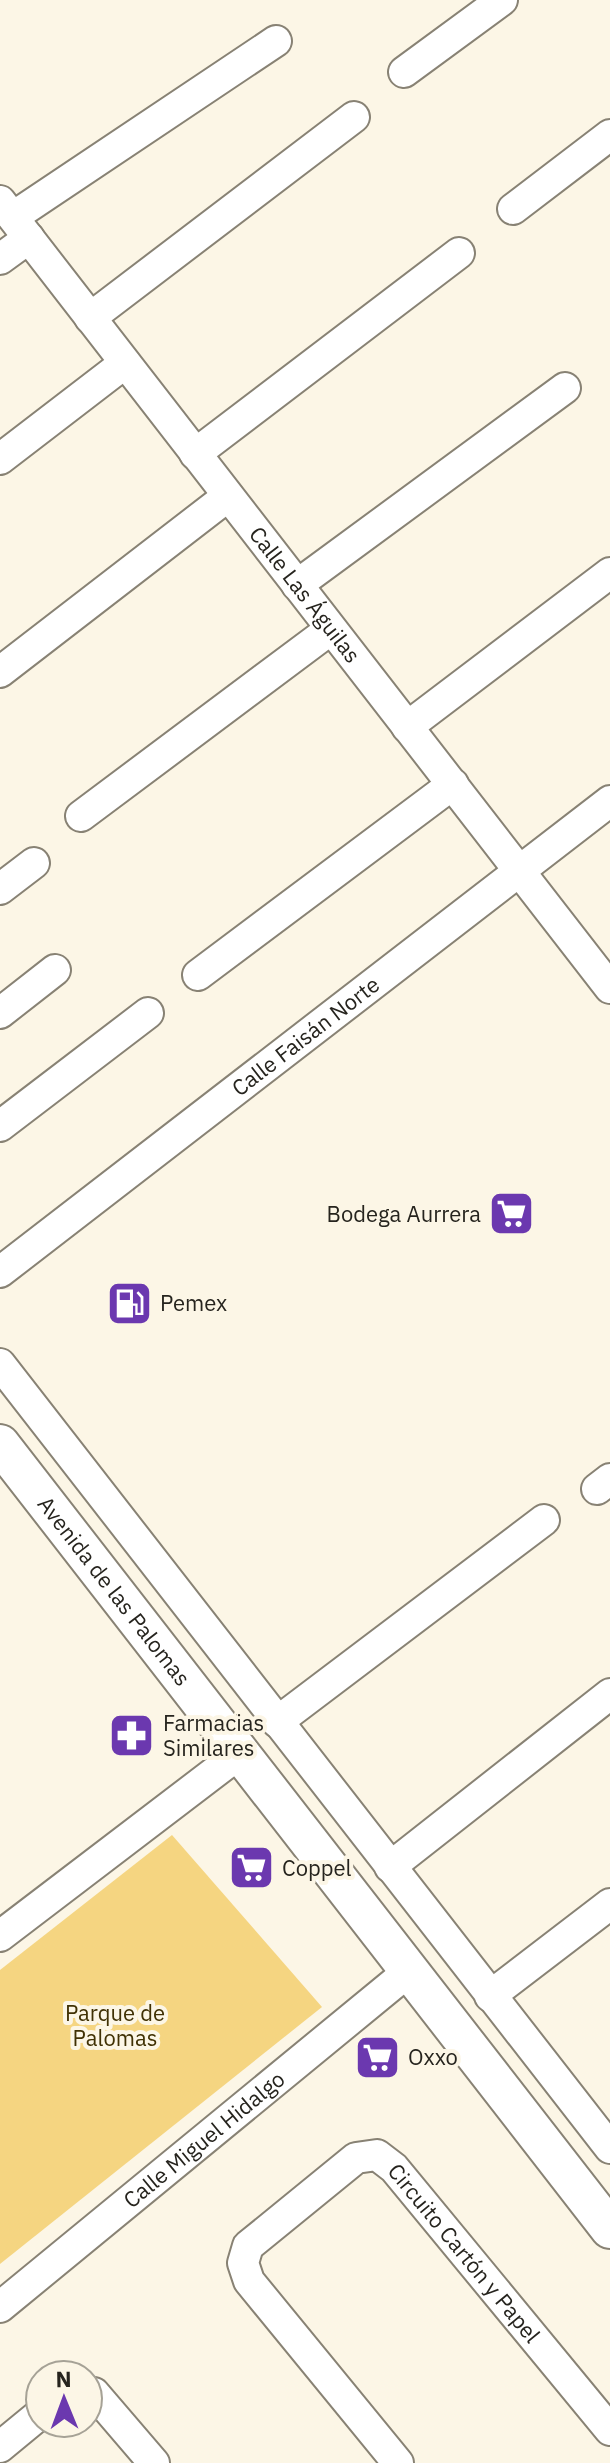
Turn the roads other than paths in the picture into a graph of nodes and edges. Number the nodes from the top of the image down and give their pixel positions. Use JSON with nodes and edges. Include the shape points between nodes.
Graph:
{"nodes":[{"id":1,"x":502,"y":0,"type":"edge"},
{"id":2,"x":276,"y":41,"type":"dead end"},
{"id":3,"x":404,"y":72,"type":"dead end"},
{"id":4,"x":354,"y":117,"type":"dead end"},
{"id":5,"x":610,"y":135,"type":"edge"},
{"id":6,"x":513,"y":209,"type":"dead end"},
{"id":7,"x":14,"y":218,"type":"edge"},
{"id":8,"x":459,"y":253,"type":"dead end"},
{"id":9,"x":0,"y":259,"type":"edge"},
{"id":10,"x":90,"y":318,"type":"junction"},
{"id":11,"x":125,"y":363,"type":"junction"},
{"id":12,"x":565,"y":388,"type":"dead end"},
{"id":13,"x":195,"y":454,"type":"junction"},
{"id":14,"x":0,"y":459,"type":"edge"},
{"id":15,"x":228,"y":496,"type":"junction"},
{"id":16,"x":610,"y":573,"type":"edge"},
{"id":17,"x":297,"y":585,"type":"junction"},
{"id":18,"x":331,"y":629,"type":"junction"},
{"id":19,"x":0,"y":672,"type":"edge"},
{"id":20,"x":407,"y":727,"type":"junction"},
{"id":21,"x":453,"y":784,"type":"junction"},
{"id":22,"x":610,"y":801,"type":"edge"},
{"id":23,"x":81,"y":816,"type":"dead end"},
{"id":24,"x":34,"y":863,"type":"dead end"},
{"id":25,"x":519,"y":872,"type":"junction"},
{"id":26,"x":0,"y":889,"type":"edge"},
{"id":27,"x":55,"y":970,"type":"dead end"},
{"id":28,"x":198,"y":975,"type":"dead end"},
{"id":29,"x":610,"y":988,"type":"edge"},
{"id":30,"x":0,"y":1013,"type":"edge"},
{"id":31,"x":148,"y":1013,"type":"dead end"},
{"id":32,"x":0,"y":1126,"type":"edge"},
{"id":33,"x":0,"y":1272,"type":"edge"},
{"id":34,"x":0,"y":1364,"type":"edge"},
{"id":35,"x":0,"y":1444,"type":"edge"},
{"id":36,"x":544,"y":1520,"type":"dead end"},
{"id":37,"x":610,"y":1694,"type":"edge"},
{"id":38,"x":277,"y":1722,"type":"junction"},
{"id":39,"x":240,"y":1753,"type":"junction"},
{"id":40,"x":390,"y":1867,"type":"junction"},
{"id":41,"x":610,"y":1904,"type":"edge"},
{"id":42,"x":0,"y":1936,"type":"edge"},
{"id":43,"x":409,"y":1971,"type":"junction"},
{"id":44,"x":490,"y":1996,"type":"junction"},
{"id":45,"x":605,"y":2133,"type":"edge"},
{"id":46,"x":610,"y":2229,"type":"edge"},
{"id":47,"x":0,"y":2307,"type":"edge"},
{"id":48,"x":104,"y":2405,"type":"edge"},
{"id":49,"x":24,"y":2427,"type":"edge"},
{"id":50,"x":610,"y":2430,"type":"edge"},
{"id":51,"x":0,"y":2447,"type":"edge"},
{"id":52,"x":154,"y":2463,"type":"edge"},
{"id":53,"x":398,"y":2463,"type":"edge"}],
"edges":[{"from":1,"to":3,"type":"street"},
{"from":2,"to":7,"type":"street"},
{"from":4,"to":10,"type":"street"},
{"from":5,"to":6,"type":"street"},
{"from":7,"to":9,"type":"street"},
{"from":7,"to":10,"type":"street","name":"Calle Las Águilas"},
{"from":8,"to":13,"type":"street"},
{"from":10,"to":11,"type":"street","name":"Calle Las Águilas"},
{"from":11,"to":13,"type":"street","name":"Calle Las Águilas"},
{"from":11,"to":14,"type":"street"},
{"from":12,"to":17,"type":"street"},
{"from":13,"to":15,"type":"street","name":"Calle Las Águilas"},
{"from":15,"to":17,"type":"street","name":"Calle Las Águilas"},
{"from":15,"to":19,"type":"street"},
{"from":16,"to":20,"type":"street"},
{"from":17,"to":18,"type":"street","name":"Calle Las Águilas"},
{"from":18,"to":20,"type":"street","name":"Calle Las Águilas"},
{"from":18,"to":23,"type":"street"},
{"from":20,"to":21,"type":"street","name":"Calle Las Águilas"},
{"from":21,"to":25,"type":"street","name":"Calle Las Águilas"},
{"from":21,"to":28,"type":"street"},
{"from":22,"to":25,"type":"street","name":"Calle Faisán Norte"},
{"from":24,"to":26,"type":"street"},
{"from":25,"to":29,"type":"street","name":"Calle Las Águilas"},
{"from":25,"to":33,"type":"street","name":"Calle Faisán Norte"},
{"from":27,"to":30,"type":"street"},
{"from":31,"to":32,"type":"street"},
{"from":34,"to":38,"type":"street"},
{"from":35,"to":39,"type":"main road","name":"Avenida de las Palomas"},
{"from":36,"to":38,"type":"street"},
{"from":37,"to":40,"type":"street"},
{"from":38,"to":40,"type":"street"},
{"from":39,"to":42,"type":"street"},
{"from":39,"to":43,"type":"main road","name":"Avenida de las Palomas"},
{"from":40,"to":44,"type":"street"},
{"from":41,"to":44,"type":"street"},
{"from":43,"to":46,"type":"main road","name":"Avenida de las Palomas"},
{"from":43,"to":47,"type":"street","name":"Calle Miguel Hidalgo"},
{"from":44,"to":45,"type":"street"},
{"from":48,"to":52,"type":"street"},
{"from":49,"to":51,"type":"street"},
{"from":50,"to":53,"type":"street","name":"Circuito Cartón y Papel","via":[[394,2168],[377,2155],[356,2158],[248,2246],[243,2263],[249,2281]]}]}
